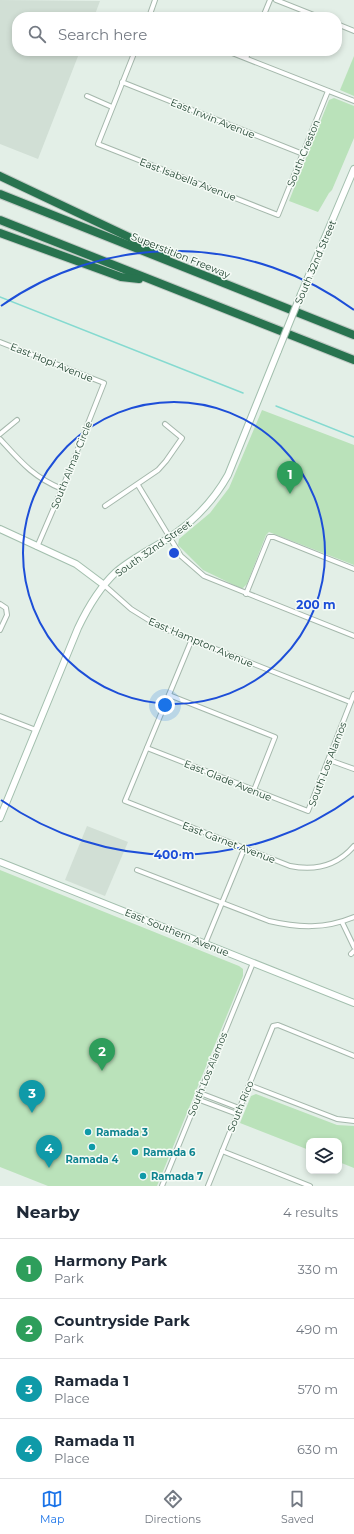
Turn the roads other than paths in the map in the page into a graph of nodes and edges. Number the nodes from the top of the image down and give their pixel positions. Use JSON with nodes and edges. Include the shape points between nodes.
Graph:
{"nodes":[{"id":1,"x":155,"y":0,"type":"edge"},
{"id":2,"x":270,"y":0,"type":"edge"},
{"id":3,"x":276,"y":0,"type":"edge"},
{"id":4,"x":151,"y":12,"type":"edge"},
{"id":5,"x":265,"y":12,"type":"edge"},
{"id":6,"x":306,"y":12,"type":"edge"},
{"id":7,"x":342,"y":26,"type":"edge"},
{"id":8,"x":354,"y":31,"type":"edge"},
{"id":9,"x":133,"y":56,"type":"edge"},
{"id":10,"x":241,"y":56,"type":"edge"},
{"id":11,"x":246,"y":58,"type":"joint"},
{"id":12,"x":122,"y":82,"type":"junction"},
{"id":13,"x":328,"y":91,"type":"junction"},
{"id":14,"x":87,"y":96,"type":"dead end"},
{"id":15,"x":354,"y":101,"type":"edge"},
{"id":16,"x":112,"y":107,"type":"junction"},
{"id":17,"x":304,"y":154,"type":"junction"},
{"id":18,"x":354,"y":169,"type":"edge"},
{"id":19,"x":0,"y":176,"type":"edge"},
{"id":20,"x":0,"y":194,"type":"edge"},
{"id":21,"x":278,"y":214,"type":"joint"},
{"id":22,"x":0,"y":220,"type":"edge"},
{"id":23,"x":0,"y":233,"type":"edge"},
{"id":24,"x":150,"y":280,"type":"junction"},
{"id":25,"x":236,"y":288,"type":"junction"},
{"id":26,"x":354,"y":335,"type":"edge"},
{"id":27,"x":0,"y":342,"type":"edge"},
{"id":28,"x":354,"y":360,"type":"edge"},
{"id":29,"x":104,"y":383,"type":"joint"},
{"id":30,"x":17,"y":420,"type":"dead end"},
{"id":31,"x":165,"y":424,"type":"dead end"},
{"id":32,"x":0,"y":434,"type":"edge"},
{"id":33,"x":0,"y":439,"type":"edge"},
{"id":34,"x":138,"y":485,"type":"junction"},
{"id":35,"x":62,"y":489,"type":"junction"},
{"id":36,"x":105,"y":506,"type":"dead end"},
{"id":37,"x":0,"y":530,"type":"edge"},
{"id":38,"x":170,"y":538,"type":"junction"},
{"id":39,"x":37,"y":547,"type":"junction"},
{"id":40,"x":354,"y":569,"type":"edge"},
{"id":41,"x":104,"y":585,"type":"junction"},
{"id":42,"x":246,"y":594,"type":"junction"},
{"id":43,"x":0,"y":604,"type":"edge"},
{"id":44,"x":0,"y":630,"type":"edge"},
{"id":45,"x":354,"y":636,"type":"edge"},
{"id":46,"x":192,"y":639,"type":"junction"},
{"id":47,"x":354,"y":694,"type":"edge"},
{"id":48,"x":169,"y":695,"type":"junction"},
{"id":49,"x":350,"y":702,"type":"junction"},
{"id":50,"x":0,"y":716,"type":"edge"},
{"id":51,"x":36,"y":730,"type":"junction"},
{"id":52,"x":147,"y":748,"type":"junction"},
{"id":53,"x":329,"y":760,"type":"junction"},
{"id":54,"x":354,"y":769,"type":"edge"},
{"id":55,"x":254,"y":790,"type":"junction"},
{"id":56,"x":308,"y":811,"type":"joint"},
{"id":57,"x":0,"y":818,"type":"edge"},
{"id":58,"x":354,"y":846,"type":"edge"},
{"id":59,"x":245,"y":848,"type":"junction"},
{"id":60,"x":0,"y":862,"type":"edge"},
{"id":61,"x":137,"y":870,"type":"dead end"},
{"id":62,"x":223,"y":902,"type":"junction"},
{"id":63,"x":354,"y":917,"type":"edge"},
{"id":64,"x":342,"y":922,"type":"junction"},
{"id":65,"x":205,"y":944,"type":"junction"},
{"id":66,"x":354,"y":948,"type":"edge"},
{"id":67,"x":253,"y":963,"type":"junction"},
{"id":68,"x":354,"y":1003,"type":"edge"},
{"id":69,"x":354,"y":1056,"type":"edge"},
{"id":70,"x":249,"y":1085,"type":"junction"},
{"id":71,"x":200,"y":1093,"type":"junction"},
{"id":72,"x":197,"y":1099,"type":"junction"},
{"id":73,"x":239,"y":1108,"type":"junction"},
{"id":74,"x":237,"y":1114,"type":"junction"},
{"id":75,"x":354,"y":1121,"type":"edge"},
{"id":76,"x":222,"y":1151,"type":"junction"},
{"id":77,"x":162,"y":1186,"type":"edge"},
{"id":78,"x":208,"y":1186,"type":"edge"},
{"id":79,"x":310,"y":1186,"type":"edge"}],
"edges":[{"from":1,"to":4,"type":"street"},
{"from":2,"to":5,"type":"street"},
{"from":3,"to":6,"type":"street"},
{"from":7,"to":8,"type":"street"},
{"from":9,"to":12,"type":"street"},
{"from":10,"to":11,"type":"street"},
{"from":11,"to":13,"type":"street"},
{"from":12,"to":16,"type":"street"},
{"from":12,"to":17,"type":"street","name":"East Irwin Avenue"},
{"from":13,"to":15,"type":"street"},
{"from":13,"to":17,"type":"street","name":"South Creston"},
{"from":14,"to":16,"type":"street"},
{"from":16,"to":21,"type":"street","name":"East Isabella Avenue","via":[[98,144]]},
{"from":17,"to":21,"type":"street","name":"South Creston"},
{"from":18,"to":38,"type":"street","name":"South 32nd Street","bridge":true,"via":[[228,475],[200,513]]},
{"from":19,"to":25,"type":"highway"},
{"from":20,"to":25,"type":"highway","name":"Superstition Freeway"},
{"from":22,"to":24,"type":"highway"},
{"from":23,"to":24,"type":"highway","via":[[121,277]]},
{"from":24,"to":28,"type":"highway"},
{"from":25,"to":26,"type":"highway","name":"Superstition Freeway"},
{"from":27,"to":29,"type":"street","name":"East Hopi Avenue"},
{"from":29,"to":35,"type":"street","name":"South Almar Circle"},
{"from":30,"to":32,"type":"street"},
{"from":31,"to":34,"type":"street","via":[[182,438],[166,462]]},
{"from":33,"to":35,"type":"street","via":[[27,469],[44,482]]},
{"from":34,"to":36,"type":"street"},
{"from":34,"to":38,"type":"street"},
{"from":35,"to":39,"type":"street","name":"South Almar Circle"},
{"from":37,"to":39,"type":"street","name":"East Hampton Avenue"},
{"from":38,"to":41,"type":"street","name":"South 32nd Street","via":[[126,564]]},
{"from":38,"to":42,"type":"street","via":[[181,556],[204,576]]},
{"from":39,"to":41,"type":"street","name":"East Hampton Avenue","via":[[76,564]]},
{"from":40,"to":42,"type":"street","via":[[269,537]]},
{"from":41,"to":46,"type":"street","name":"East Hampton Avenue","via":[[145,619]]},
{"from":41,"to":51,"type":"street","name":"South 32nd Street","via":[[81,621]]},
{"from":42,"to":45,"type":"street"},
{"from":43,"to":44,"type":"street","via":[[6,608],[7,613]]},
{"from":46,"to":48,"type":"street"},
{"from":46,"to":49,"type":"street","name":"East Hampton Avenue"},
{"from":47,"to":49,"type":"street","name":"South Los Alamos"},
{"from":48,"to":52,"type":"street"},
{"from":48,"to":55,"type":"street","via":[[276,737]]},
{"from":49,"to":53,"type":"street","name":"South Los Alamos"},
{"from":50,"to":51,"type":"street"},
{"from":51,"to":57,"type":"street","name":"South 32nd Street"},
{"from":52,"to":55,"type":"street","name":"East Glade Avenue"},
{"from":52,"to":59,"type":"street","name":"East Garnet Avenue","via":[[125,802]]},
{"from":53,"to":54,"type":"street"},
{"from":53,"to":56,"type":"street","name":"South Los Alamos"},
{"from":55,"to":56,"type":"street","name":"East Glade Avenue"},
{"from":58,"to":59,"type":"street","name":"East Garnet Avenue","via":[[346,855],[334,862],[305,869],[290,866]]},
{"from":59,"to":62,"type":"street"},
{"from":60,"to":65,"type":"street","name":"East Southern Avenue"},
{"from":61,"to":62,"type":"street"},
{"from":62,"to":64,"type":"street","via":[[286,925],[312,927]]},
{"from":62,"to":65,"type":"street"},
{"from":63,"to":64,"type":"street"},
{"from":64,"to":66,"type":"street"},
{"from":65,"to":67,"type":"street","name":"East Southern Avenue"},
{"from":67,"to":68,"type":"street","name":"East Southern Avenue"},
{"from":67,"to":71,"type":"street","name":"South Los Alamos"},
{"from":69,"to":70,"type":"street","name":"South Rico","via":[[278,1025],[273,1026]]},
{"from":70,"to":73,"type":"street","name":"South Rico"},
{"from":70,"to":75,"type":"street","via":[[337,1119]]},
{"from":71,"to":72,"type":"street","name":"South Los Alamos"},
{"from":71,"to":73,"type":"street"},
{"from":72,"to":74,"type":"street"},
{"from":72,"to":77,"type":"street","name":"South Los Alamos"},
{"from":73,"to":74,"type":"street","name":"South Rico"},
{"from":74,"to":76,"type":"street","name":"South Rico"},
{"from":76,"to":78,"type":"street","name":"South Rico"},
{"from":76,"to":79,"type":"street"}]}
